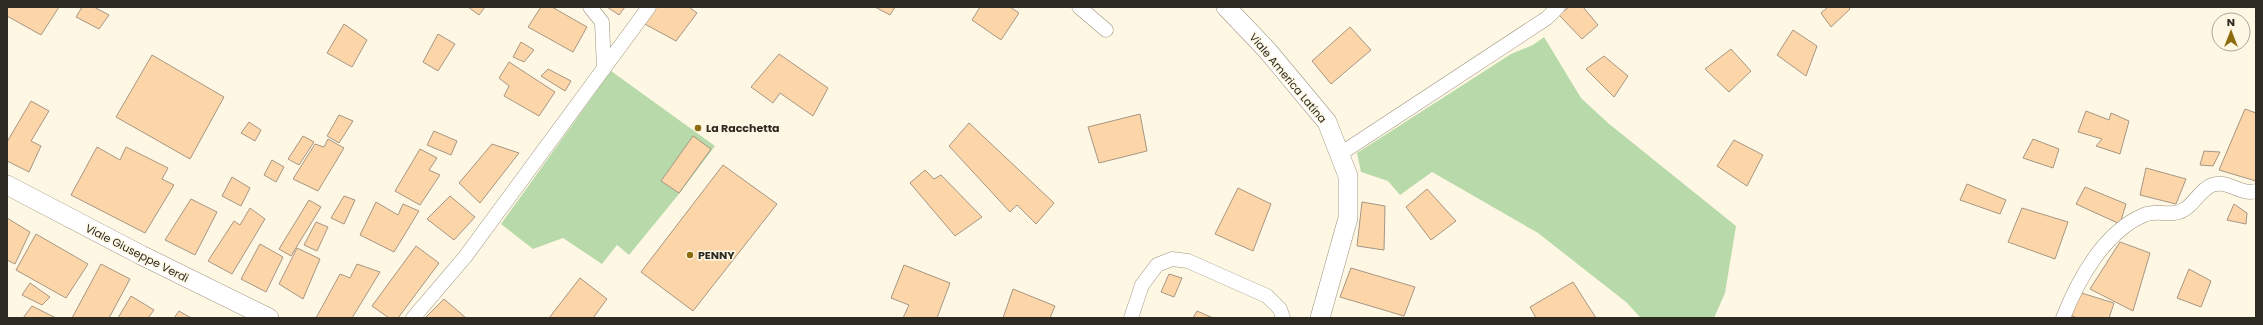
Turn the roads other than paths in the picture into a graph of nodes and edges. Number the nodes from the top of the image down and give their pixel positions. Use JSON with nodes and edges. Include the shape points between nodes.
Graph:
{"nodes":[{"id":1,"x":590,"y":7,"type":"edge"},
{"id":2,"x":649,"y":7,"type":"edge"},
{"id":3,"x":1079,"y":7,"type":"edge"},
{"id":4,"x":1226,"y":7,"type":"edge"},
{"id":5,"x":1558,"y":7,"type":"edge"},
{"id":6,"x":1106,"y":30,"type":"dead end"},
{"id":7,"x":604,"y":69,"type":"junction"},
{"id":8,"x":1340,"y":154,"type":"junction"},
{"id":9,"x":7,"y":185,"type":"edge"},
{"id":10,"x":2256,"y":191,"type":"edge"},
{"id":11,"x":269,"y":318,"type":"edge"},
{"id":12,"x":413,"y":318,"type":"edge"},
{"id":13,"x":1131,"y":318,"type":"edge"},
{"id":14,"x":1283,"y":318,"type":"edge"},
{"id":15,"x":1320,"y":318,"type":"edge"},
{"id":16,"x":2063,"y":318,"type":"edge"}],
"edges":[{"from":1,"to":7,"type":"street","via":[[602,22]]},
{"from":2,"to":7,"type":"street"},
{"from":3,"to":6,"type":"street"},
{"from":4,"to":8,"type":"main road","name":"Viale America Latina","via":[[1267,50],[1327,122]]},
{"from":5,"to":8,"type":"street","via":[[1547,18]]},
{"from":7,"to":12,"type":"street","via":[[465,257]]},
{"from":8,"to":15,"type":"main road","name":"Viale America Latina","via":[[1348,176],[1348,218]]},
{"from":9,"to":11,"type":"main road","name":"Viale Giuseppe Verdi"},
{"from":10,"to":16,"type":"street","via":[[2243,190],[2222,183],[2212,185],[2203,190],[2185,209],[2175,213],[2157,211],[2143,215],[2123,228],[2102,249],[2082,276]]},
{"from":13,"to":14,"type":"street","via":[[1142,285],[1157,265],[1172,259],[1188,261],[1267,296],[1280,309]]}]}
